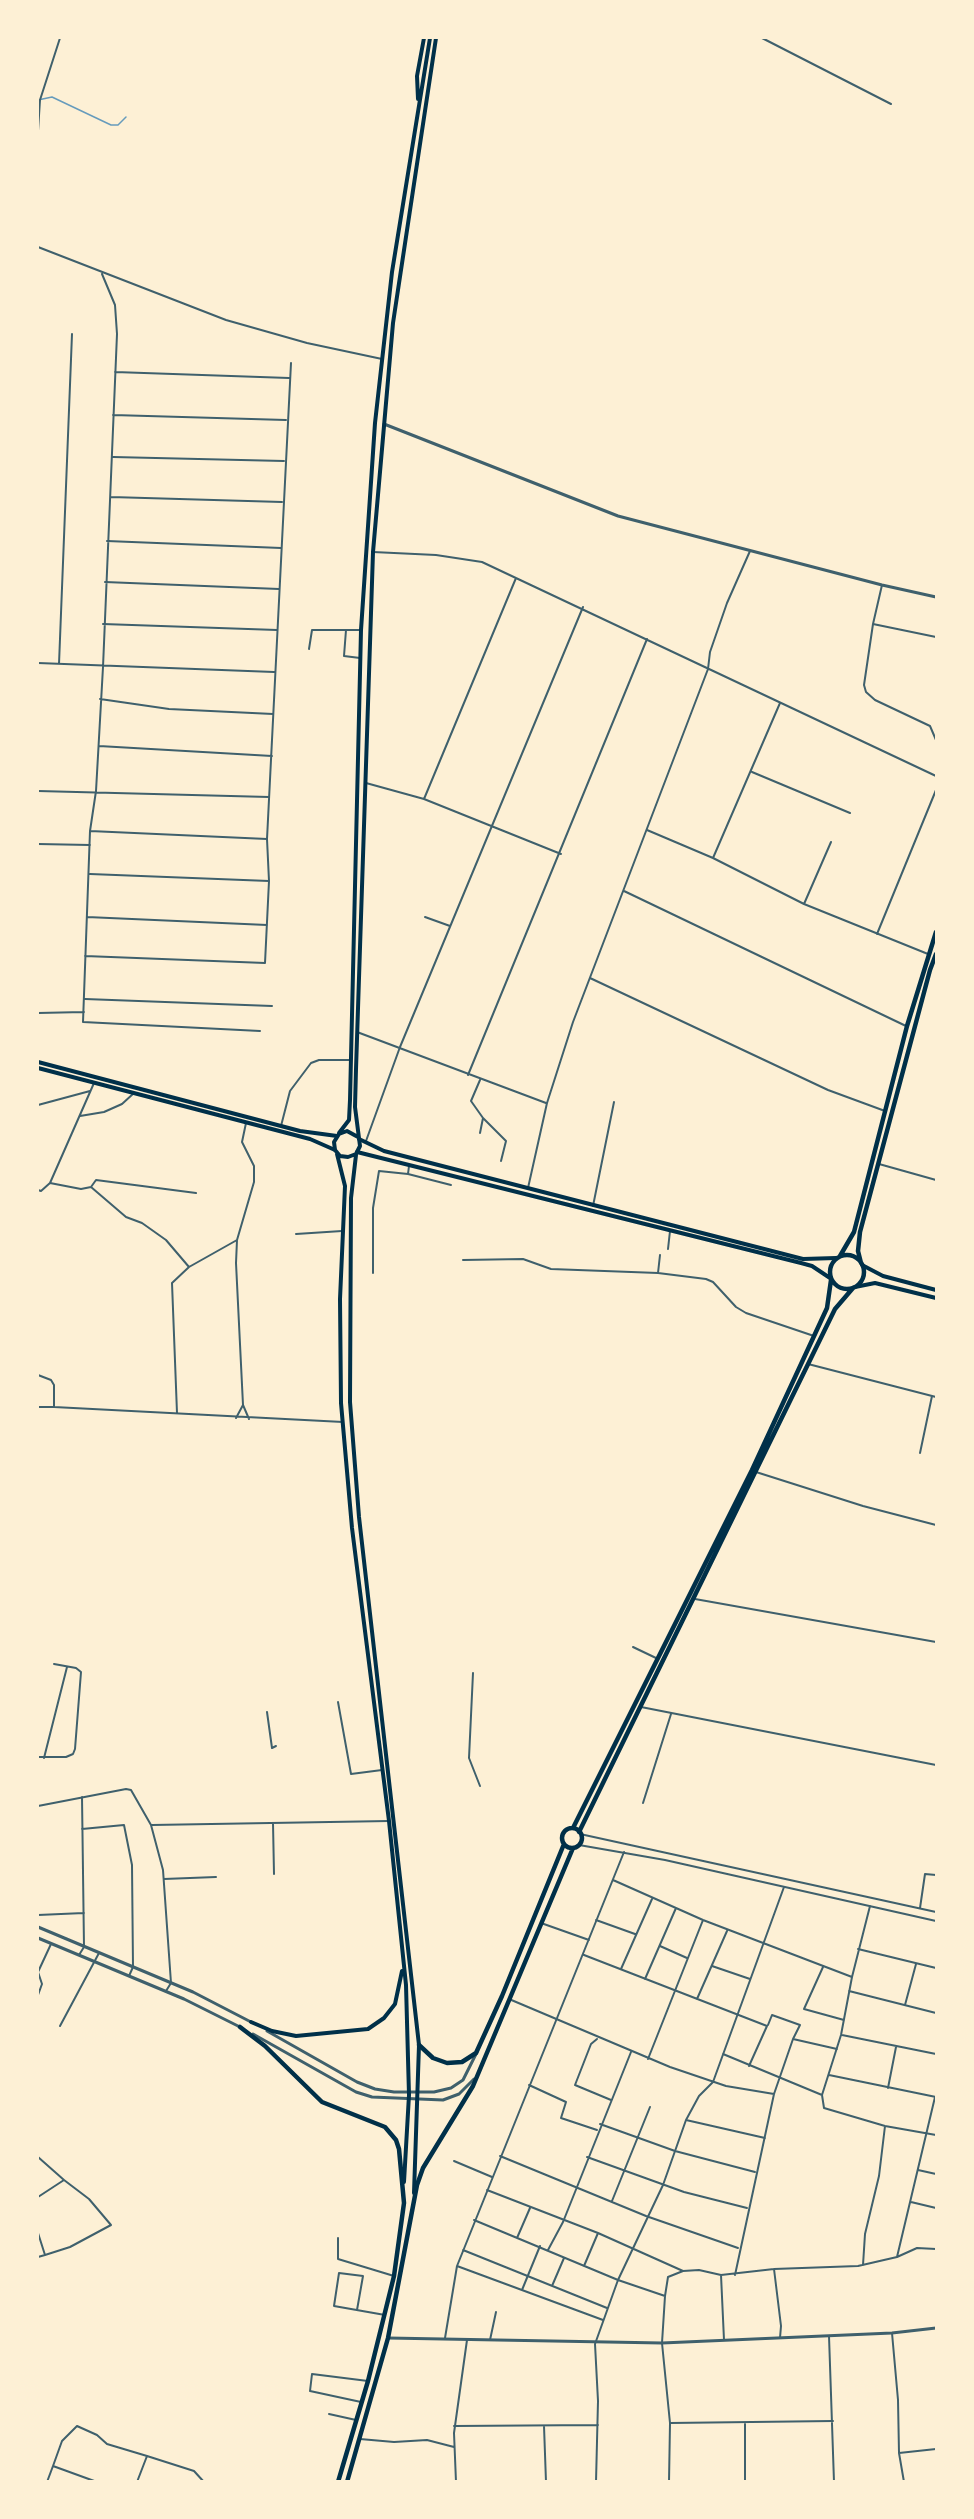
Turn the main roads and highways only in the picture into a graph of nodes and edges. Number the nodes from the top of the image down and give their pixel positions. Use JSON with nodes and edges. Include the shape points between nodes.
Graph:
{"nodes":[{"id":1,"x":424,"y":38,"type":"edge"},
{"id":2,"x":430,"y":38,"type":"edge"},
{"id":3,"x":436,"y":38,"type":"edge"},
{"id":4,"x":418,"y":110,"type":"junction"},
{"id":5,"x":936,"y":932,"type":"edge"},
{"id":6,"x":936,"y":954,"type":"edge"},
{"id":7,"x":38,"y":1062,"type":"edge"},
{"id":8,"x":38,"y":1068,"type":"edge"},
{"id":9,"x":338,"y":1135,"type":"junction"},
{"id":10,"x":358,"y":1138,"type":"junction"},
{"id":11,"x":336,"y":1152,"type":"junction"},
{"id":12,"x":357,"y":1153,"type":"junction"},
{"id":13,"x":838,"y":1257,"type":"junction"},
{"id":14,"x":862,"y":1264,"type":"junction"},
{"id":15,"x":831,"y":1279,"type":"junction"},
{"id":16,"x":854,"y":1287,"type":"junction"},
{"id":17,"x":936,"y":1290,"type":"edge"},
{"id":18,"x":936,"y":1298,"type":"edge"},
{"id":19,"x":573,"y":1828,"type":"junction"},
{"id":20,"x":580,"y":1833,"type":"junction"},
{"id":21,"x":564,"y":1844,"type":"junction"},
{"id":22,"x":573,"y":1848,"type":"junction"},
{"id":23,"x":403,"y":1956,"type":"junction"},
{"id":24,"x":251,"y":2022,"type":"road end"},
{"id":25,"x":240,"y":2027,"type":"road end"},
{"id":26,"x":419,"y":2045,"type":"junction"},
{"id":27,"x":414,"y":2200,"type":"junction"},
{"id":28,"x":404,"y":2203,"type":"junction"},
{"id":29,"x":338,"y":2481,"type":"edge"},
{"id":30,"x":347,"y":2481,"type":"edge"}],
"edges":[{"from":1,"to":4,"type":"main road","via":[[417,76]]},
{"from":2,"to":4,"type":"main road"},
{"from":3,"to":10,"type":"main road","via":[[399,277],[373,552],[355,1107]]},
{"from":4,"to":9,"type":"main road","via":[[392,272],[374,434],[360,630],[349,1120]]},
{"from":5,"to":13,"type":"highway","via":[[907,1026],[854,1232]]},
{"from":6,"to":14,"type":"highway","via":[[860,1232],[858,1251]]},
{"from":7,"to":9,"type":"main road","via":[[312,1134]]},
{"from":8,"to":11,"type":"main road","via":[[310,1139]]},
{"from":9,"to":10,"type":"main road","via":[[351,1132]]},
{"from":9,"to":11,"type":"main road"},
{"from":10,"to":12,"type":"main road"},
{"from":10,"to":13,"type":"main road","via":[[384,1151],[803,1259]]},
{"from":11,"to":12,"type":"main road","via":[[348,1157]]},
{"from":11,"to":23,"type":"main road","via":[[345,1186],[340,1352],[343,1422]]},
{"from":12,"to":15,"type":"main road","via":[[812,1266]]},
{"from":12,"to":26,"type":"main road","via":[[351,1198],[350,1402],[359,1517]]},
{"from":13,"to":14,"type":"highway","via":[[852,1255]]},
{"from":13,"to":15,"type":"highway","via":[[830,1267]]},
{"from":14,"to":16,"type":"highway","via":[[864,1275]]},
{"from":14,"to":17,"type":"main road","via":[[882,1276]]},
{"from":15,"to":16,"type":"highway","via":[[838,1287]]},
{"from":15,"to":19,"type":"highway","via":[[830,1301],[752,1470]]},
{"from":16,"to":18,"type":"main road","via":[[875,1283]]},
{"from":16,"to":20,"type":"highway","via":[[835,1309]]},
{"from":19,"to":20,"type":"highway"},
{"from":19,"to":21,"type":"highway","via":[[563,1834]]},
{"from":20,"to":22,"type":"highway","via":[[579,1845]]},
{"from":21,"to":22,"type":"highway"},
{"from":21,"to":26,"type":"highway","via":[[479,2048],[466,2060],[454,2064],[440,2062]]},
{"from":22,"to":27,"type":"highway","via":[[479,2072],[423,2168]]},
{"from":23,"to":24,"type":"main road","via":[[395,2004],[368,2030],[296,2036]]},
{"from":23,"to":28,"type":"main road","via":[[409,2061]]},
{"from":25,"to":28,"type":"highway","via":[[322,2102],[391,2133],[399,2149]]},
{"from":26,"to":27,"type":"main road"},
{"from":27,"to":30,"type":"highway","via":[[388,2338]]},
{"from":28,"to":29,"type":"highway","via":[[385,2315]]}]}
